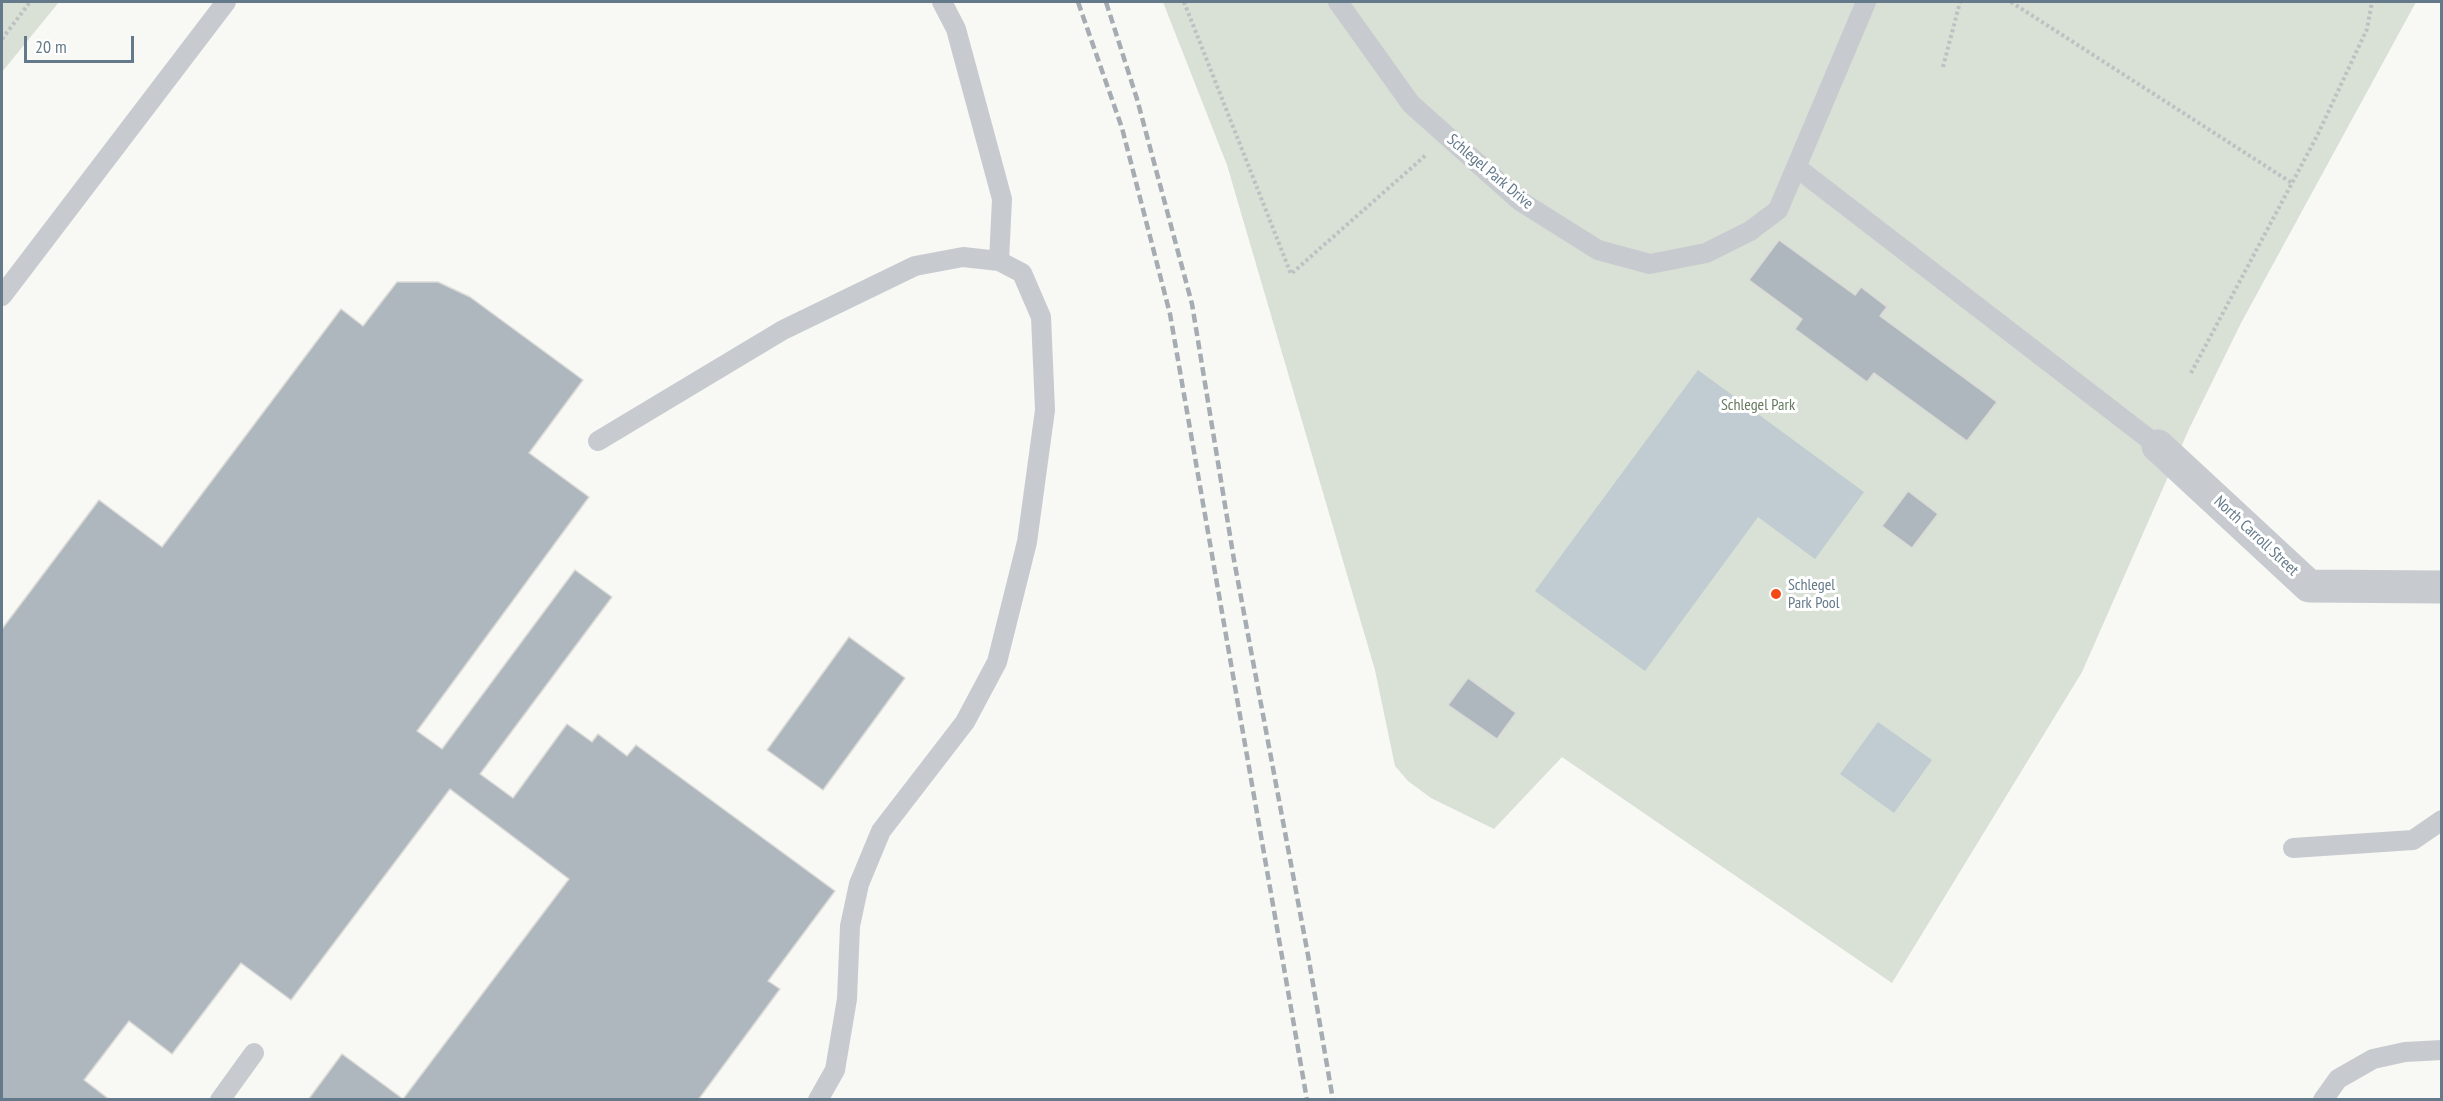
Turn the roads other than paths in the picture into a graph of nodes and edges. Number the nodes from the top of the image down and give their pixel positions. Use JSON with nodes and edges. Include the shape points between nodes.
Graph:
{"nodes":[{"id":1,"x":226,"y":2,"type":"edge"},
{"id":2,"x":942,"y":2,"type":"edge"},
{"id":3,"x":1338,"y":2,"type":"edge"},
{"id":4,"x":1866,"y":2,"type":"edge"},
{"id":5,"x":1796,"y":167,"type":"junction"},
{"id":6,"x":999,"y":261,"type":"junction"},
{"id":7,"x":2,"y":296,"type":"edge"},
{"id":8,"x":598,"y":441,"type":"dead end"},
{"id":9,"x":2158,"y":446,"type":"joint"},
{"id":10,"x":2442,"y":587,"type":"edge"},
{"id":11,"x":2442,"y":820,"type":"edge"},
{"id":12,"x":2293,"y":848,"type":"dead end"},
{"id":13,"x":2442,"y":1050,"type":"edge"},
{"id":14,"x":254,"y":1053,"type":"dead end"},
{"id":15,"x":220,"y":1100,"type":"edge"},
{"id":16,"x":818,"y":1100,"type":"edge"},
{"id":17,"x":2323,"y":1100,"type":"edge"}],
"edges":[{"from":1,"to":7,"type":"lane"},
{"from":2,"to":6,"type":"lane","via":[[956,28],[1002,199]]},
{"from":3,"to":5,"type":"lane","name":"Schlegel Park Drive","via":[[1411,104],[1520,201],[1598,250],[1650,264],[1706,253],[1750,231],[1779,210]]},
{"from":4,"to":5,"type":"lane","name":"Schlegel Park Drive"},
{"from":5,"to":9,"type":"lane"},
{"from":6,"to":8,"type":"lane","via":[[963,257],[915,266],[783,330]]},
{"from":6,"to":16,"type":"lane","via":[[1022,273],[1041,317],[1045,410],[1027,542],[997,662],[964,722],[881,831],[859,885],[850,926],[847,999],[836,1070]]},
{"from":9,"to":10,"type":"street","name":"North Carroll Street","via":[[2309,586]]},
{"from":11,"to":12,"type":"lane","via":[[2413,840]]},
{"from":13,"to":17,"type":"lane","via":[[2373,1059],[2338,1079]]},
{"from":14,"to":15,"type":"lane"}]}
